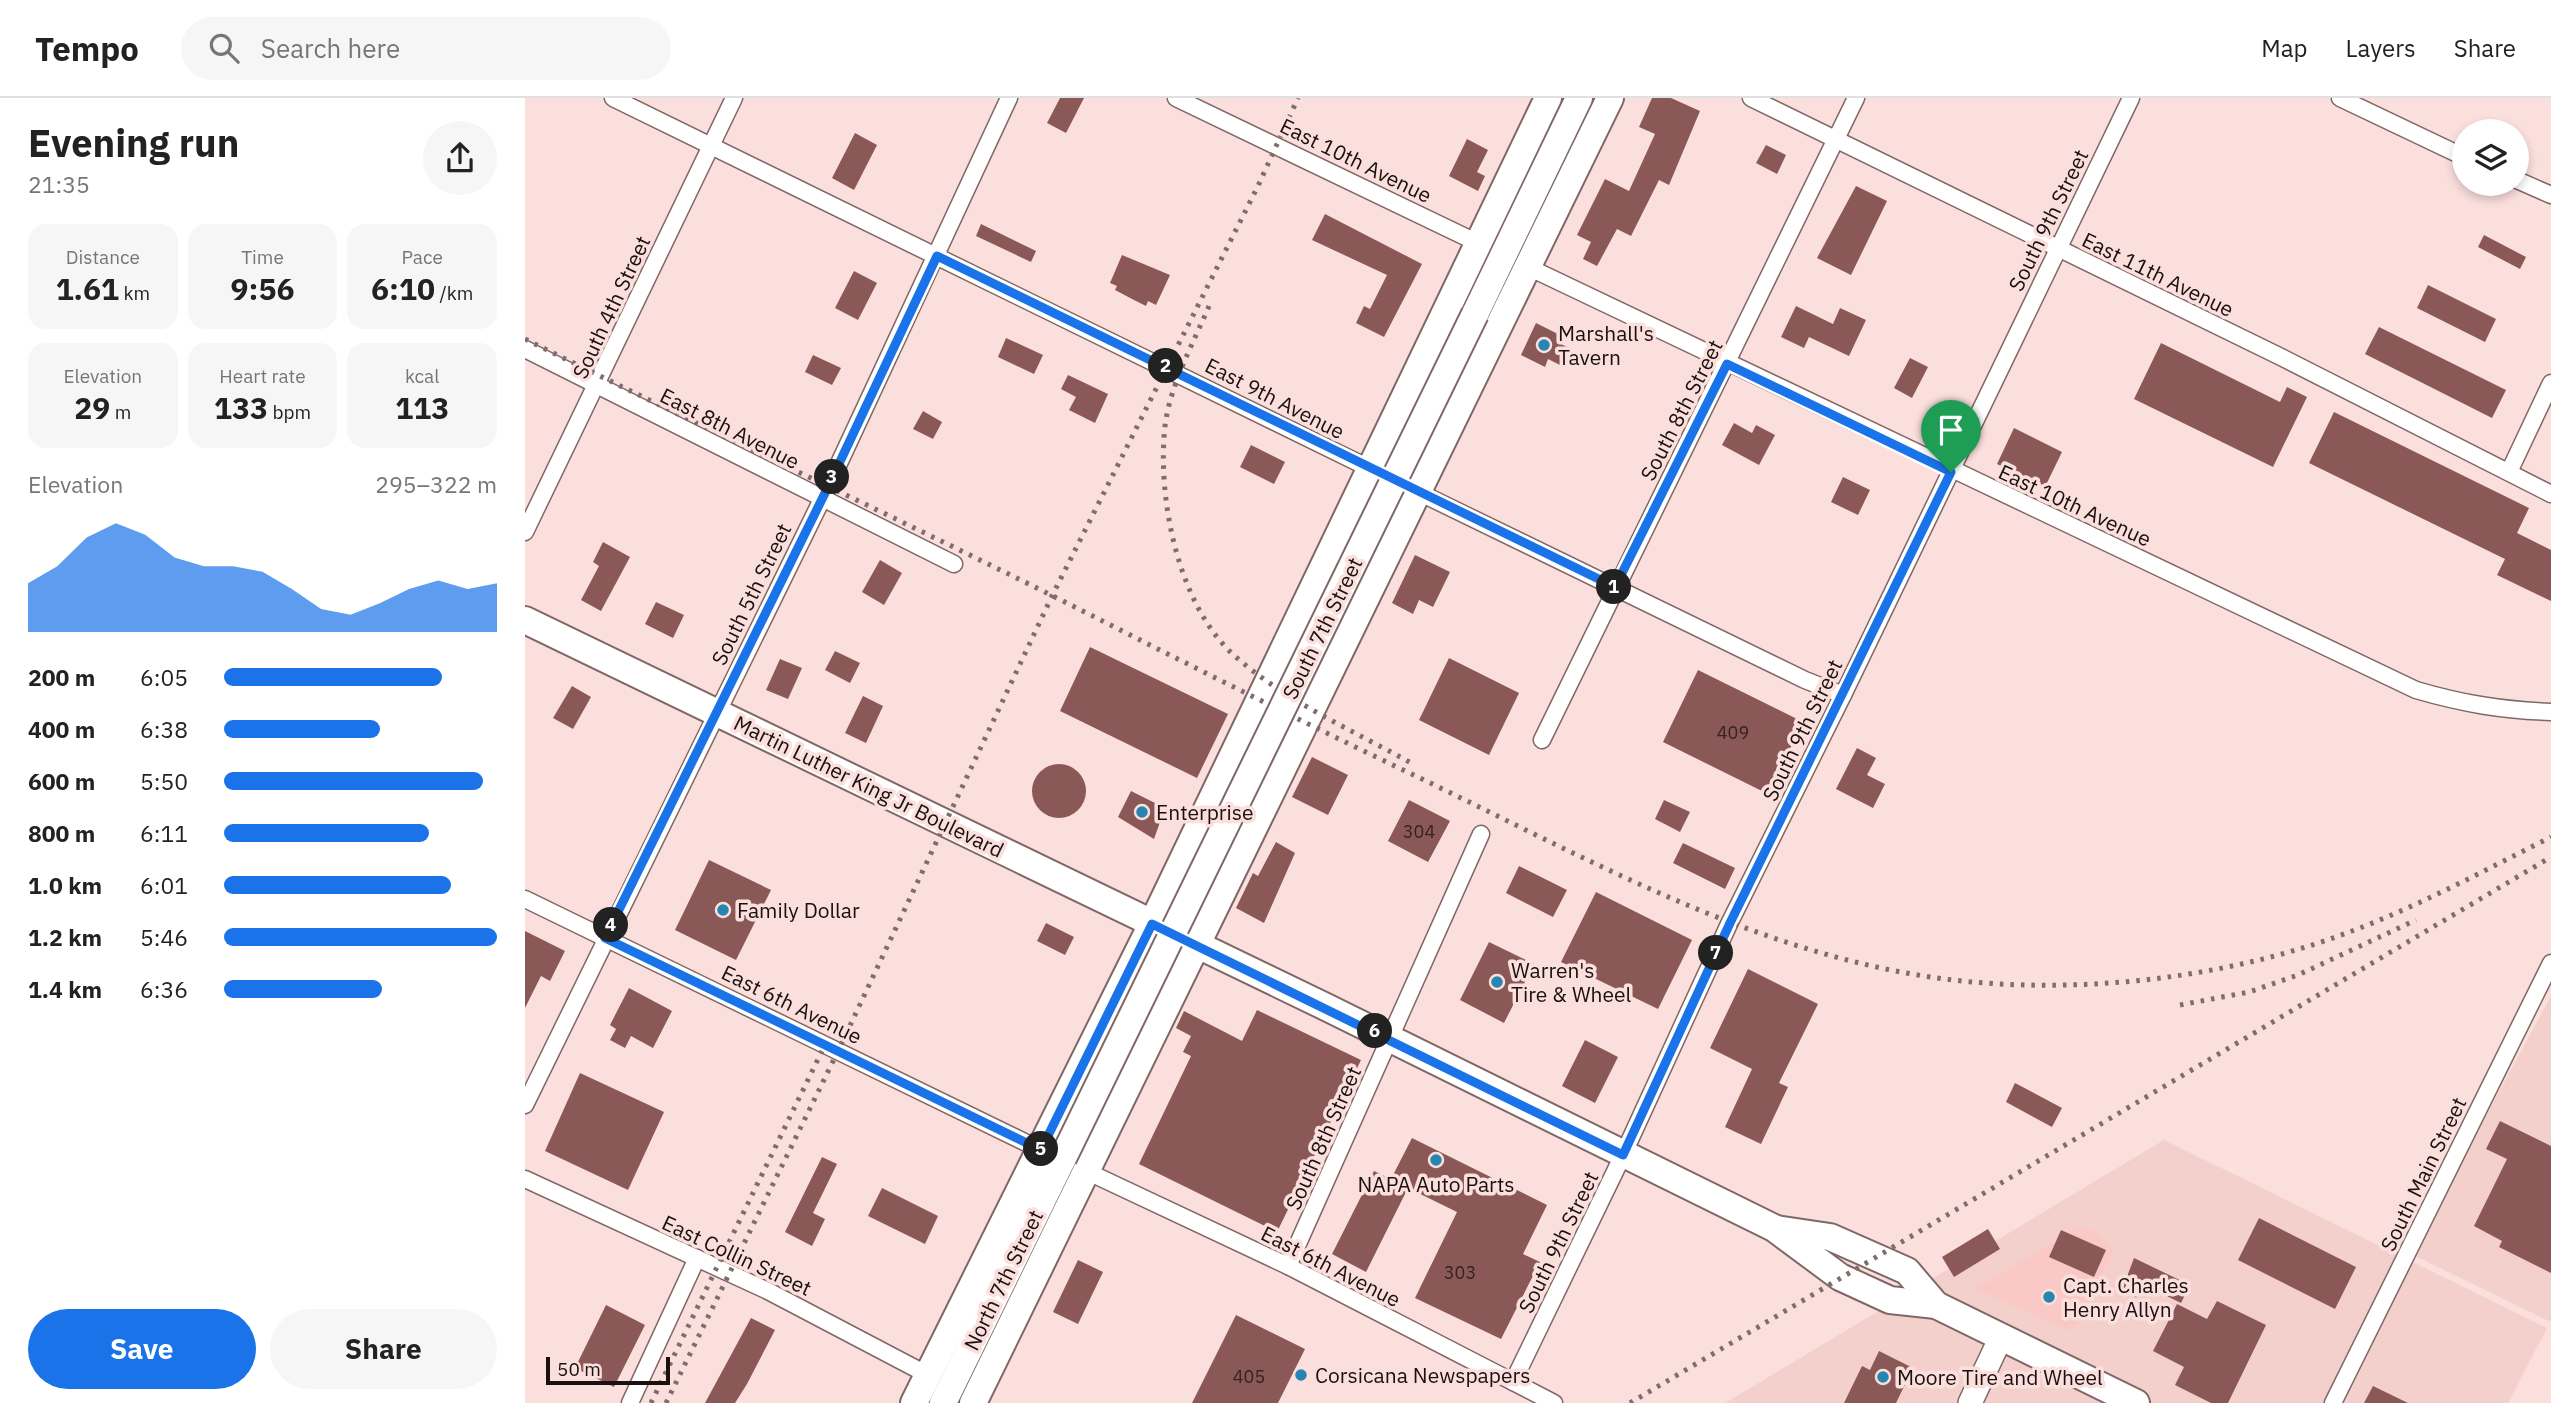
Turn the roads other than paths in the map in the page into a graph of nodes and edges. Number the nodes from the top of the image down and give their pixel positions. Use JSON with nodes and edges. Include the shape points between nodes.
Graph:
{"nodes":[{"id":1,"x":613,"y":98,"type":"edge"},
{"id":2,"x":734,"y":98,"type":"edge"},
{"id":3,"x":1009,"y":98,"type":"edge"},
{"id":4,"x":1176,"y":98,"type":"edge"},
{"id":5,"x":1548,"y":98,"type":"edge"},
{"id":6,"x":1579,"y":98,"type":"edge"},
{"id":7,"x":1610,"y":98,"type":"edge"},
{"id":8,"x":1751,"y":98,"type":"edge"},
{"id":9,"x":1856,"y":98,"type":"edge"},
{"id":10,"x":2131,"y":98,"type":"edge"},
{"id":11,"x":2340,"y":98,"type":"edge"},
{"id":12,"x":1837,"y":139,"type":"junction"},
{"id":13,"x":711,"y":146,"type":"junction"},
{"id":14,"x":2452,"y":151,"type":"edge"},
{"id":15,"x":2529,"y":185,"type":"edge"},
{"id":16,"x":2551,"y":195,"type":"edge"},
{"id":17,"x":1478,"y":243,"type":"junction"},
{"id":18,"x":2057,"y":248,"type":"junction"},
{"id":19,"x":937,"y":256,"type":"junction"},
{"id":20,"x":1528,"y":267,"type":"junction"},
{"id":21,"x":525,"y":349,"type":"edge"},
{"id":22,"x":1727,"y":364,"type":"junction"},
{"id":23,"x":2551,"y":383,"type":"edge"},
{"id":24,"x":597,"y":386,"type":"junction"},
{"id":25,"x":1370,"y":469,"type":"junction"},
{"id":26,"x":1951,"y":472,"type":"junction"},
{"id":27,"x":2509,"y":472,"type":"junction"},
{"id":28,"x":1418,"y":492,"type":"junction"},
{"id":29,"x":2551,"y":494,"type":"edge"},
{"id":30,"x":821,"y":498,"type":"junction"},
{"id":31,"x":525,"y":532,"type":"edge"},
{"id":32,"x":954,"y":564,"type":"dead end"},
{"id":33,"x":1615,"y":587,"type":"junction"},
{"id":34,"x":525,"y":620,"type":"edge"},
{"id":35,"x":1843,"y":695,"type":"junction"},
{"id":36,"x":717,"y":712,"type":"junction"},
{"id":37,"x":2551,"y":712,"type":"edge"},
{"id":38,"x":1542,"y":740,"type":"dead end"},
{"id":39,"x":1481,"y":834,"type":"dead end"},
{"id":40,"x":525,"y":899,"type":"edge"},
{"id":41,"x":1174,"y":934,"type":"junction"},
{"id":42,"x":605,"y":938,"type":"junction"},
{"id":43,"x":2551,"y":963,"type":"edge"},
{"id":44,"x":1390,"y":1039,"type":"junction"},
{"id":45,"x":525,"y":1104,"type":"edge"},
{"id":46,"x":1052,"y":1154,"type":"junction"},
{"id":47,"x":1623,"y":1155,"type":"junction"},
{"id":48,"x":1086,"y":1171,"type":"junction"},
{"id":49,"x":525,"y":1179,"type":"edge"},
{"id":50,"x":697,"y":1258,"type":"junction"},
{"id":51,"x":1288,"y":1266,"type":"junction"},
{"id":52,"x":2001,"y":1337,"type":"junction"},
{"id":53,"x":928,"y":1375,"type":"junction"},
{"id":54,"x":1513,"y":1382,"type":"junction"},
{"id":55,"x":977,"y":1402,"type":"edge"},
{"id":56,"x":630,"y":1403,"type":"edge"},
{"id":57,"x":914,"y":1403,"type":"edge"},
{"id":58,"x":943,"y":1403,"type":"edge"},
{"id":59,"x":1555,"y":1403,"type":"edge"},
{"id":60,"x":1970,"y":1403,"type":"edge"},
{"id":61,"x":2136,"y":1403,"type":"edge"},
{"id":62,"x":2333,"y":1403,"type":"edge"}],
"edges":[{"from":1,"to":13,"type":"street","name":"East 9th Avenue"},
{"from":2,"to":13,"type":"street","name":"South 4th Street"},
{"from":3,"to":19,"type":"street","name":"South 5th Street"},
{"from":4,"to":17,"type":"street","name":"East 10th Avenue"},
{"from":5,"to":17,"type":"main road"},
{"from":6,"to":46,"type":"main road","name":"South 7th Street","bridge":true},
{"from":7,"to":20,"type":"main road"},
{"from":8,"to":12,"type":"street","name":"East 11th Avenue"},
{"from":9,"to":12,"type":"street","name":"South 8th Street"},
{"from":10,"to":18,"type":"street","name":"South 9th Street"},
{"from":11,"to":14,"type":"street"},
{"from":12,"to":18,"type":"street","name":"East 11th Avenue"},
{"from":12,"to":22,"type":"street","name":"South 8th Street"},
{"from":13,"to":19,"type":"street","name":"East 9th Avenue"},
{"from":13,"to":24,"type":"street","name":"South 4th Street"},
{"from":15,"to":16,"type":"street"},
{"from":17,"to":25,"type":"main road"},
{"from":18,"to":26,"type":"street","name":"South 9th Street"},
{"from":18,"to":27,"type":"street","name":"East 11th Avenue"},
{"from":19,"to":25,"type":"street","name":"East 9th Avenue"},
{"from":19,"to":30,"type":"street","name":"South 5th Street"},
{"from":20,"to":22,"type":"street","name":"East 10th Avenue"},
{"from":20,"to":28,"type":"main road"},
{"from":21,"to":24,"type":"street","name":"East 8th Avenue"},
{"from":22,"to":26,"type":"street","name":"East 10th Avenue"},
{"from":22,"to":33,"type":"street","name":"South 8th Street"},
{"from":23,"to":27,"type":"street"},
{"from":24,"to":30,"type":"street","name":"East 8th Avenue"},
{"from":24,"to":31,"type":"street","name":"South 4th Street"},
{"from":25,"to":28,"type":"street","name":"East 9th Avenue"},
{"from":25,"to":41,"type":"main road"},
{"from":26,"to":35,"type":"street","name":"South 9th Street"},
{"from":26,"to":37,"type":"street","name":"East 10th Avenue","via":[[2416,690],[2518,712]]},
{"from":27,"to":29,"type":"street","name":"East 11th Avenue"},
{"from":28,"to":33,"type":"street","name":"East 9th Avenue"},
{"from":28,"to":41,"type":"main road"},
{"from":30,"to":32,"type":"street","name":"East 8th Avenue"},
{"from":30,"to":36,"type":"street","name":"South 5th Street"},
{"from":33,"to":35,"type":"street","name":"East 9th Avenue"},
{"from":33,"to":38,"type":"street","name":"South 8th Street"},
{"from":34,"to":36,"type":"main road","name":"Martin Luther King Jr Boulevard"},
{"from":35,"to":47,"type":"street","name":"South 9th Street","via":[[1730,923]]},
{"from":36,"to":41,"type":"main road","name":"Martin Luther King Jr Boulevard"},
{"from":36,"to":42,"type":"street","name":"South 5th Street"},
{"from":39,"to":44,"type":"street","name":"South 8th Street"},
{"from":40,"to":42,"type":"street","name":"East 6th Avenue"},
{"from":41,"to":44,"type":"main road","name":"Martin Luther King Jr Boulevard"},
{"from":41,"to":46,"type":"main road"},
{"from":41,"to":48,"type":"main road"},
{"from":42,"to":45,"type":"street","name":"South 5th Street"},
{"from":42,"to":46,"type":"street","name":"East 6th Avenue"},
{"from":43,"to":62,"type":"street","name":"South Main Street"},
{"from":44,"to":47,"type":"main road","name":"Martin Luther King Jr Boulevard"},
{"from":44,"to":51,"type":"street","name":"South 8th Street"},
{"from":46,"to":53,"type":"main road"},
{"from":46,"to":58,"type":"main road","name":"North 7th Street"},
{"from":47,"to":52,"type":"main road","name":"Martin Luther King Jr Boulevard","via":[[1774,1228],[1812,1258],[1890,1300],[1936,1306]]},
{"from":47,"to":54,"type":"street","name":"South 9th Street"},
{"from":48,"to":51,"type":"street","name":"East 6th Avenue"},
{"from":48,"to":55,"type":"main road"},
{"from":49,"to":50,"type":"street","name":"East Collin Street"},
{"from":50,"to":53,"type":"street","name":"East Collin Street"},
{"from":50,"to":56,"type":"street"},
{"from":51,"to":54,"type":"street","name":"East 6th Avenue"},
{"from":52,"to":60,"type":"main road"},
{"from":52,"to":61,"type":"main road","name":"Martin Luther King Jr Boulevard"},
{"from":53,"to":57,"type":"main road"},
{"from":54,"to":59,"type":"street","name":"East 6th Avenue"}]}
